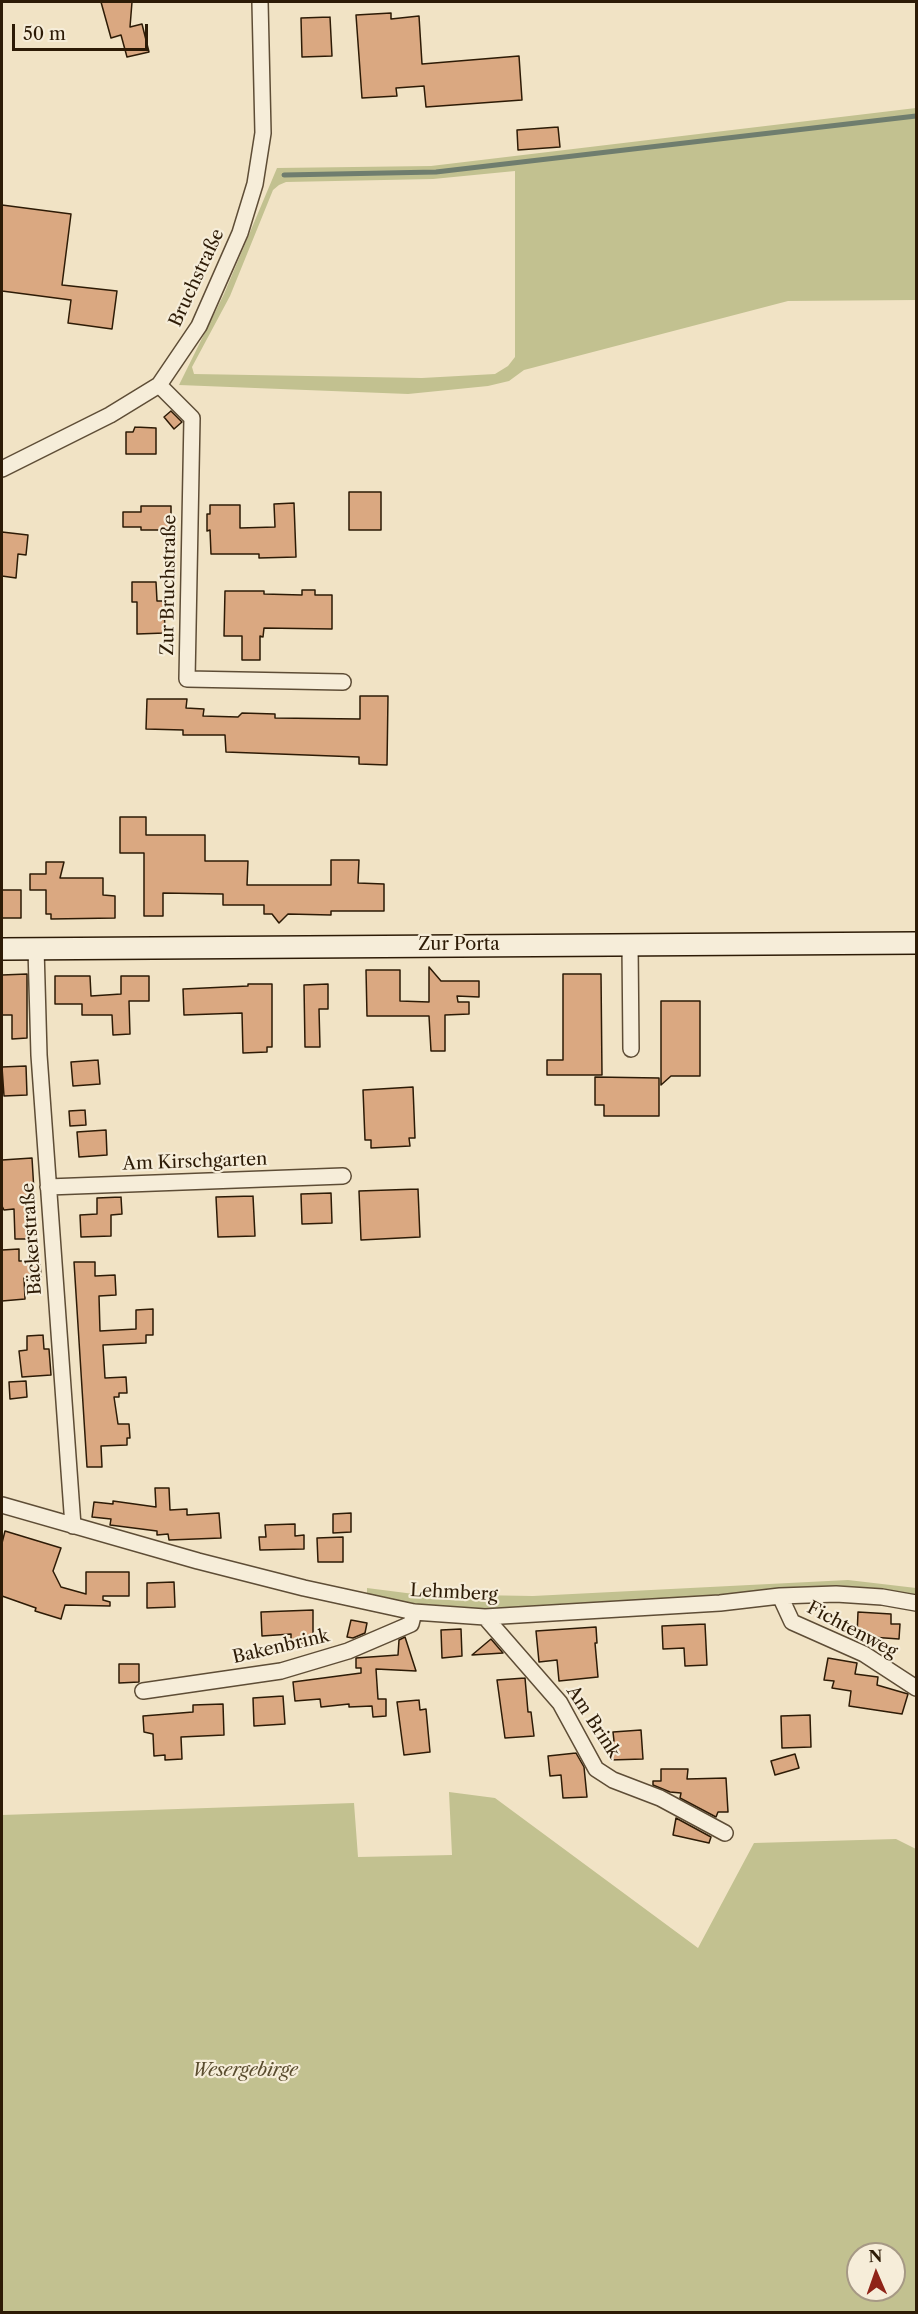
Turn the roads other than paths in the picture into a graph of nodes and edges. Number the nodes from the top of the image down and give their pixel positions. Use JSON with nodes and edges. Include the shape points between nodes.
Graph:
{"nodes":[{"id":1,"x":260,"y":2,"type":"edge"},
{"id":2,"x":159,"y":385,"type":"junction"},
{"id":3,"x":2,"y":469,"type":"edge"},
{"id":4,"x":343,"y":682,"type":"dead end"},
{"id":5,"x":916,"y":943,"type":"edge"},
{"id":6,"x":630,"y":944,"type":"junction"},
{"id":7,"x":36,"y":948,"type":"junction"},
{"id":8,"x":2,"y":949,"type":"edge"},
{"id":9,"x":631,"y":1048,"type":"dead end"},
{"id":10,"x":343,"y":1176,"type":"dead end"},
{"id":11,"x":48,"y":1187,"type":"junction"},
{"id":12,"x":2,"y":1505,"type":"edge"},
{"id":13,"x":73,"y":1526,"type":"junction"},
{"id":14,"x":780,"y":1596,"type":"junction"},
{"id":15,"x":916,"y":1603,"type":"edge"},
{"id":16,"x":414,"y":1612,"type":"junction"},
{"id":17,"x":484,"y":1617,"type":"junction"},
{"id":18,"x":916,"y":1688,"type":"edge"},
{"id":19,"x":143,"y":1691,"type":"dead end"},
{"id":20,"x":725,"y":1833,"type":"dead end"}],
"edges":[{"from":1,"to":2,"type":"street","name":"Bruchstraße","via":[[263,133],[255,184],[240,233],[199,326]]},
{"from":2,"to":3,"type":"street","name":"Bruchstraße","via":[[110,415]]},
{"from":2,"to":4,"type":"street","name":"Zur Bruchstraße","via":[[192,418],[187,679]]},
{"from":5,"to":6,"type":"main road","name":"Zur Porta"},
{"from":6,"to":7,"type":"main road","name":"Zur Porta"},
{"from":6,"to":9,"type":"street"},
{"from":7,"to":8,"type":"main road","name":"Zur Porta"},
{"from":7,"to":11,"type":"street","name":"Bäckerstraße"},
{"from":10,"to":11,"type":"street","name":"Am Kirschgarten"},
{"from":11,"to":13,"type":"street","name":"Bäckerstraße"},
{"from":12,"to":13,"type":"street","name":"Lehmberg"},
{"from":13,"to":16,"type":"street","name":"Lehmberg","via":[[304,1588]]},
{"from":14,"to":15,"type":"street","name":"Lehmberg","via":[[836,1594]]},
{"from":14,"to":17,"type":"street","name":"Lehmberg"},
{"from":14,"to":18,"type":"street","name":"Fichtenweg","via":[[792,1622],[864,1654]]},
{"from":16,"to":17,"type":"street","name":"Lehmberg"},
{"from":16,"to":19,"type":"street","name":"Bakenbrink","via":[[411,1624],[348,1651],[281,1671]]},
{"from":17,"to":20,"type":"street","name":"Am Brink","via":[[560,1703],[596,1769]]}]}
